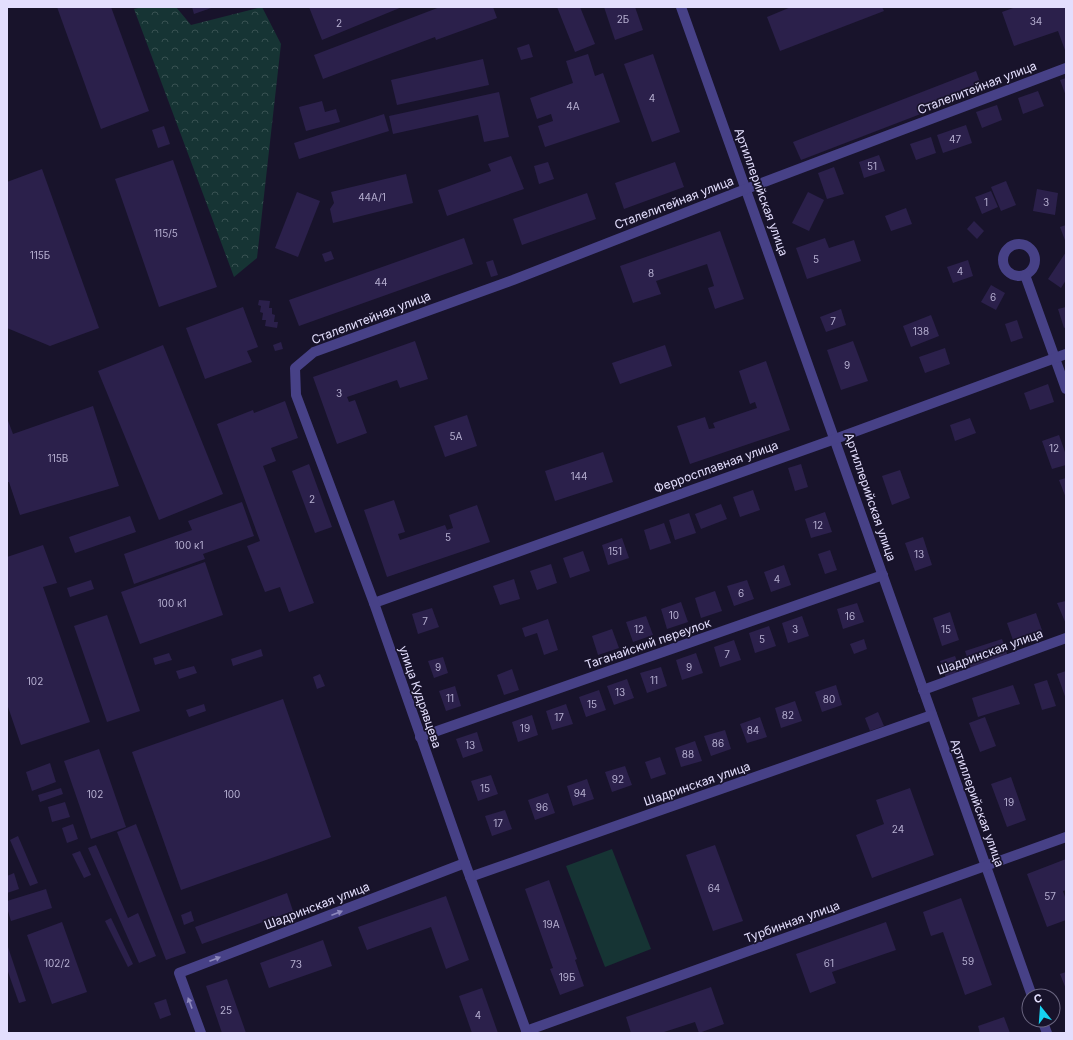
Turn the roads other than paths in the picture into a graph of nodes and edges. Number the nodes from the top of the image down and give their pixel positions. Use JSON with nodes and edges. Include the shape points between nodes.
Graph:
{"nodes":[{"id":1,"x":681,"y":7,"type":"edge"},
{"id":2,"x":1066,"y":68,"type":"edge"},
{"id":3,"x":746,"y":189,"type":"junction"},
{"id":4,"x":1024,"y":275,"type":"dead end"},
{"id":5,"x":1066,"y":354,"type":"edge"},
{"id":6,"x":1056,"y":358,"type":"junction"},
{"id":7,"x":295,"y":368,"type":"joint"},
{"id":8,"x":1066,"y":389,"type":"edge"},
{"id":9,"x":835,"y":439,"type":"junction"},
{"id":10,"x":884,"y":575,"type":"junction"},
{"id":11,"x":374,"y":603,"type":"junction"},
{"id":12,"x":1066,"y":638,"type":"edge"},
{"id":13,"x":923,"y":690,"type":"junction"},
{"id":14,"x":932,"y":715,"type":"junction"},
{"id":15,"x":420,"y":737,"type":"junction"},
{"id":16,"x":1066,"y":837,"type":"edge"},
{"id":17,"x":465,"y":863,"type":"junction"},
{"id":18,"x":985,"y":866,"type":"junction"},
{"id":19,"x":470,"y":877,"type":"junction"},
{"id":20,"x":1029,"y":988,"type":"edge"},
{"id":21,"x":527,"y":1032,"type":"edge"},
{"id":22,"x":201,"y":1033,"type":"edge"}],
"edges":[{"from":1,"to":3,"type":"street","name":"Артиллерийская улица"},
{"from":2,"to":3,"type":"street","name":"Сталелитейная улица"},
{"from":3,"to":7,"type":"street","name":"Сталелитейная улица","via":[[513,280],[314,352]]},
{"from":3,"to":9,"type":"street","name":"Артиллерийская улица"},
{"from":4,"to":6,"type":"street"},
{"from":5,"to":6,"type":"street","name":"Ферросплавная улица"},
{"from":6,"to":8,"type":"street"},
{"from":6,"to":9,"type":"street","name":"Ферросплавная улица"},
{"from":7,"to":11,"type":"street","name":"улица Кудрявцева","via":[[296,395]]},
{"from":9,"to":10,"type":"street","name":"Артиллерийская улица"},
{"from":9,"to":11,"type":"street","name":"Ферросплавная улица"},
{"from":10,"to":13,"type":"street","name":"Артиллерийская улица"},
{"from":10,"to":15,"type":"street","name":"Таганайский переулок"},
{"from":11,"to":15,"type":"street","name":"улица Кудрявцева"},
{"from":12,"to":13,"type":"street","name":"Шадринская улица"},
{"from":13,"to":14,"type":"street","name":"Артиллерийская улица"},
{"from":14,"to":18,"type":"street","name":"Артиллерийская улица"},
{"from":14,"to":19,"type":"street","name":"Шадринская улица"},
{"from":15,"to":17,"type":"street","name":"улица Кудрявцева"},
{"from":16,"to":18,"type":"street","name":"Турбинная улица"},
{"from":17,"to":19,"type":"street","name":"улица Кудрявцева"},
{"from":22,"to":17,"type":"street","name":"Шадринская улица","one_way":true,"via":[[179,974]]},
{"from":18,"to":20,"type":"street","name":"Артиллерийская улица"},
{"from":18,"to":21,"type":"street","name":"Турбинная улица"},
{"from":19,"to":21,"type":"street","name":"улица Кудрявцева"}]}
